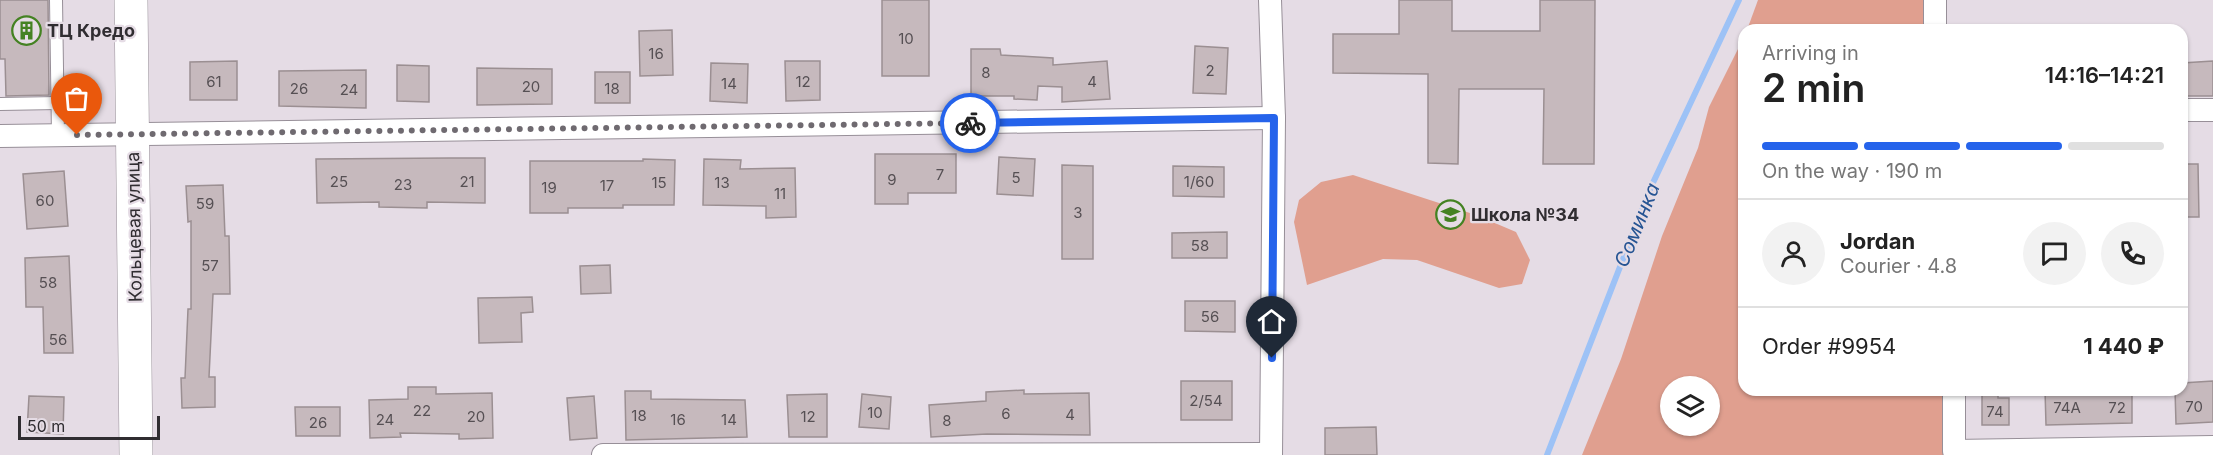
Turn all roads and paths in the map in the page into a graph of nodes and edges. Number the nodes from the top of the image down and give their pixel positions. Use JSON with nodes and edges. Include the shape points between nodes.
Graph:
{"nodes":[{"id":1,"x":56,"y":0,"type":"edge"},
{"id":2,"x":131,"y":0,"type":"edge"},
{"id":3,"x":1270,"y":0,"type":"edge"},
{"id":4,"x":1935,"y":0,"type":"edge"},
{"id":5,"x":1935,"y":24,"type":"edge"},
{"id":6,"x":58,"y":103,"type":"junction"},
{"id":7,"x":0,"y":104,"type":"edge"},
{"id":8,"x":2188,"y":110,"type":"edge"},
{"id":9,"x":2213,"y":110,"type":"edge"},
{"id":10,"x":1274,"y":118,"type":"junction"},
{"id":11,"x":133,"y":135,"type":"junction"},
{"id":12,"x":0,"y":136,"type":"edge"},
{"id":13,"x":58,"y":136,"type":"junction"},
{"id":14,"x":1954,"y":396,"type":"edge"},
{"id":15,"x":2213,"y":447,"type":"edge"},
{"id":16,"x":1271,"y":454,"type":"edge"},
{"id":17,"x":136,"y":455,"type":"edge"},
{"id":18,"x":603,"y":455,"type":"edge"}],
"edges":[{"from":1,"to":6,"type":"lane"},
{"from":2,"to":11,"type":"main road","name":"Кольцевая улица"},
{"from":3,"to":10,"type":"street"},
{"from":4,"to":5,"type":"street"},
{"from":6,"to":7,"type":"lane"},
{"from":6,"to":13,"type":"lane"},
{"from":8,"to":9,"type":"street"},
{"from":10,"to":11,"type":"street"},
{"from":10,"to":16,"type":"street"},
{"from":11,"to":13,"type":"street"},
{"from":11,"to":17,"type":"main road","name":"Кольцевая улица"},
{"from":12,"to":13,"type":"street"},
{"from":14,"to":15,"type":"street","via":[[1954,451]]},
{"from":16,"to":18,"type":"street"}]}
